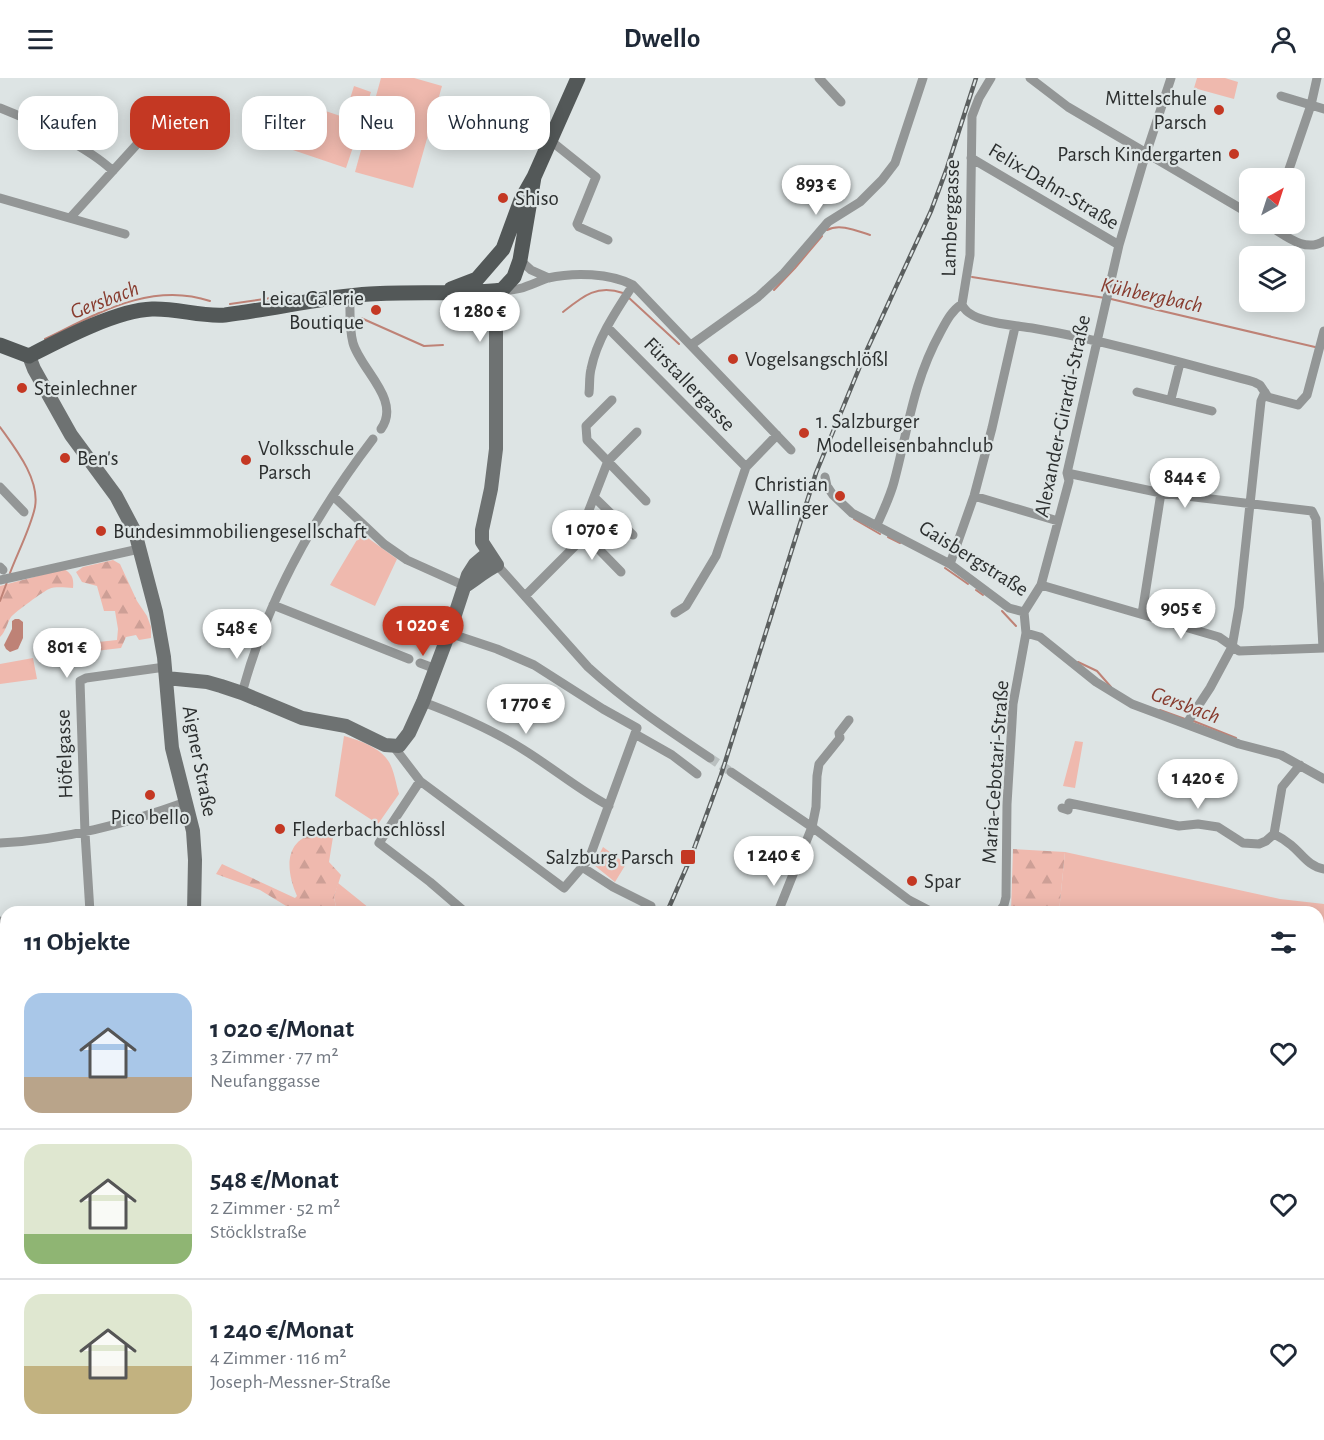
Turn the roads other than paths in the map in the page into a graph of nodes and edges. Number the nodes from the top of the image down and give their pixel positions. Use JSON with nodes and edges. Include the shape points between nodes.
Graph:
{"nodes":[{"id":1,"x":578,"y":78,"type":"edge"},
{"id":2,"x":819,"y":78,"type":"edge"},
{"id":3,"x":923,"y":78,"type":"edge"},
{"id":4,"x":991,"y":78,"type":"edge"},
{"id":5,"x":1030,"y":78,"type":"edge"},
{"id":6,"x":1171,"y":78,"type":"edge"},
{"id":7,"x":1317,"y":78,"type":"edge"},
{"id":8,"x":1281,"y":96,"type":"dead end"},
{"id":9,"x":841,"y":102,"type":"dead end"},
{"id":10,"x":1311,"y":105,"type":"junction"},
{"id":11,"x":0,"y":108,"type":"edge"},
{"id":12,"x":1324,"y":109,"type":"edge"},
{"id":13,"x":550,"y":141,"type":"joint"},
{"id":14,"x":132,"y":150,"type":"edge"},
{"id":15,"x":546,"y":150,"type":"edge"},
{"id":16,"x":1146,"y":155,"type":"junction"},
{"id":17,"x":971,"y":158,"type":"junction"},
{"id":18,"x":1289,"y":168,"type":"edge"},
{"id":19,"x":113,"y":171,"type":"junction"},
{"id":20,"x":534,"y":177,"type":"junction"},
{"id":21,"x":0,"y":198,"type":"edge"},
{"id":22,"x":1239,"y":208,"type":"edge"},
{"id":23,"x":70,"y":218,"type":"junction"},
{"id":24,"x":125,"y":234,"type":"dead end"},
{"id":25,"x":1286,"y":234,"type":"edge"},
{"id":26,"x":608,"y":240,"type":"dead end"},
{"id":27,"x":1324,"y":241,"type":"edge"},
{"id":28,"x":1119,"y":245,"type":"junction"},
{"id":29,"x":508,"y":257,"type":"junction"},
{"id":30,"x":549,"y":278,"type":"junction"},
{"id":31,"x":633,"y":285,"type":"junction"},
{"id":32,"x":444,"y":291,"type":"junction"},
{"id":33,"x":495,"y":291,"type":"junction"},
{"id":34,"x":350,"y":296,"type":"junction"},
{"id":35,"x":962,"y":304,"type":"junction"},
{"id":36,"x":607,"y":327,"type":"junction"},
{"id":37,"x":1015,"y":327,"type":"junction"},
{"id":38,"x":1324,"y":331,"type":"edge"},
{"id":39,"x":1098,"y":341,"type":"junction"},
{"id":40,"x":0,"y":345,"type":"edge"},
{"id":41,"x":691,"y":345,"type":"junction"},
{"id":42,"x":29,"y":356,"type":"junction"},
{"id":43,"x":1180,"y":363,"type":"junction"},
{"id":44,"x":1137,"y":392,"type":"dead end"},
{"id":45,"x":1265,"y":392,"type":"junction"},
{"id":46,"x":589,"y":393,"type":"dead end"},
{"id":47,"x":1171,"y":399,"type":"junction"},
{"id":48,"x":612,"y":400,"type":"dead end"},
{"id":49,"x":1212,"y":411,"type":"dead end"},
{"id":50,"x":381,"y":429,"type":"dead end"},
{"id":51,"x":637,"y":432,"type":"dead end"},
{"id":52,"x":777,"y":435,"type":"junction"},
{"id":53,"x":373,"y":439,"type":"dead end"},
{"id":54,"x":791,"y":450,"type":"dead end"},
{"id":55,"x":608,"y":461,"type":"junction"},
{"id":56,"x":746,"y":467,"type":"junction"},
{"id":57,"x":1067,"y":473,"type":"junction"},
{"id":58,"x":825,"y":477,"type":"dead end"},
{"id":59,"x":0,"y":487,"type":"edge"},
{"id":60,"x":1161,"y":493,"type":"junction"},
{"id":61,"x":333,"y":496,"type":"junction"},
{"id":62,"x":974,"y":496,"type":"junction"},
{"id":63,"x":594,"y":497,"type":"junction"},
{"id":64,"x":646,"y":501,"type":"dead end"},
{"id":65,"x":1250,"y":504,"type":"junction"},
{"id":66,"x":24,"y":512,"type":"dead end"},
{"id":67,"x":1058,"y":521,"type":"junction"},
{"id":68,"x":877,"y":525,"type":"junction"},
{"id":69,"x":581,"y":531,"type":"junction"},
{"id":70,"x":633,"y":535,"type":"dead end"},
{"id":71,"x":139,"y":549,"type":"junction"},
{"id":72,"x":488,"y":553,"type":"junction"},
{"id":73,"x":950,"y":564,"type":"junction"},
{"id":74,"x":497,"y":565,"type":"junction"},
{"id":75,"x":621,"y":572,"type":"dead end"},
{"id":76,"x":0,"y":580,"type":"edge"},
{"id":77,"x":1041,"y":585,"type":"junction"},
{"id":78,"x":465,"y":586,"type":"junction"},
{"id":79,"x":525,"y":596,"type":"junction"},
{"id":80,"x":273,"y":605,"type":"junction"},
{"id":81,"x":1024,"y":612,"type":"junction"},
{"id":82,"x":675,"y":614,"type":"dead end"},
{"id":83,"x":1142,"y":614,"type":"junction"},
{"id":84,"x":449,"y":633,"type":"junction"},
{"id":85,"x":1026,"y":633,"type":"junction"},
{"id":86,"x":1232,"y":647,"type":"junction"},
{"id":87,"x":1323,"y":648,"type":"edge"},
{"id":88,"x":409,"y":659,"type":"dead end"},
{"id":89,"x":420,"y":663,"type":"dead end"},
{"id":90,"x":436,"y":669,"type":"junction"},
{"id":91,"x":165,"y":672,"type":"junction"},
{"id":92,"x":242,"y":693,"type":"junction"},
{"id":93,"x":423,"y":702,"type":"junction"},
{"id":94,"x":849,"y":720,"type":"dead end"},
{"id":95,"x":1189,"y":720,"type":"junction"},
{"id":96,"x":636,"y":731,"type":"junction"},
{"id":97,"x":394,"y":747,"type":"junction"},
{"id":98,"x":710,"y":758,"type":"tunnel mouth"},
{"id":99,"x":1300,"y":765,"type":"junction"},
{"id":100,"x":731,"y":772,"type":"tunnel mouth"},
{"id":101,"x":697,"y":774,"type":"dead end"},
{"id":102,"x":1324,"y":779,"type":"edge"},
{"id":103,"x":420,"y":782,"type":"junction"},
{"id":104,"x":186,"y":802,"type":"junction"},
{"id":105,"x":609,"y":806,"type":"junction"},
{"id":106,"x":1062,"y":808,"type":"dead end"},
{"id":107,"x":812,"y":827,"type":"junction"},
{"id":108,"x":85,"y":833,"type":"junction"},
{"id":109,"x":1274,"y":834,"type":"junction"},
{"id":110,"x":0,"y":843,"type":"edge"},
{"id":111,"x":582,"y":867,"type":"junction"},
{"id":112,"x":1324,"y":869,"type":"edge"},
{"id":113,"x":90,"y":906,"type":"edge"},
{"id":114,"x":194,"y":906,"type":"edge"},
{"id":115,"x":458,"y":906,"type":"edge"},
{"id":116,"x":651,"y":906,"type":"edge"},
{"id":117,"x":780,"y":906,"type":"edge"},
{"id":118,"x":920,"y":906,"type":"edge"},
{"id":119,"x":1002,"y":906,"type":"edge"}],
"edges":[{"from":1,"to":13,"type":"main road"},
{"from":2,"to":9,"type":"street"},
{"from":3,"to":41,"type":"street","via":[[895,163],[882,180],[860,201],[828,222],[758,297]]},
{"from":4,"to":17,"type":"street","name":"Lamberggasse","via":[[972,117]]},
{"from":5,"to":16,"type":"street","via":[[1068,107]]},
{"from":6,"to":16,"type":"street","name":"Alexander-Girardi-Straße"},
{"from":7,"to":10,"type":"street"},
{"from":8,"to":10,"type":"street"},
{"from":10,"to":12,"type":"street"},
{"from":10,"to":18,"type":"street"},
{"from":11,"to":19,"type":"street","via":[[70,142]]},
{"from":13,"to":26,"type":"street","via":[[596,177],[577,224]]},
{"from":14,"to":19,"type":"street"},
{"from":15,"to":20,"type":"main road"},
{"from":16,"to":22,"type":"street"},
{"from":16,"to":28,"type":"street","name":"Alexander-Girardi-Straße"},
{"from":17,"to":28,"type":"street","name":"Felix-Dahn-Straße"},
{"from":17,"to":35,"type":"street","name":"Lamberggasse","via":[[970,255]]},
{"from":19,"to":23,"type":"street"},
{"from":20,"to":29,"type":"main road"},
{"from":20,"to":29,"type":"main road","via":[[520,200],[508,237]]},
{"from":21,"to":23,"type":"street"},
{"from":23,"to":24,"type":"street"},
{"from":25,"to":27,"type":"street","via":[[1310,246]]},
{"from":28,"to":39,"type":"street","name":"Alexander-Girardi-Straße"},
{"from":29,"to":30,"type":"street"},
{"from":29,"to":32,"type":"main road","via":[[477,279]]},
{"from":29,"to":33,"type":"main road","via":[[514,277]]},
{"from":30,"to":31,"type":"street","via":[[592,274],[620,278]]},
{"from":30,"to":33,"type":"street","via":[[514,290]]},
{"from":31,"to":36,"type":"street"},
{"from":31,"to":41,"type":"street"},
{"from":32,"to":33,"type":"main road"},
{"from":32,"to":34,"type":"main road"},
{"from":33,"to":72,"type":"street","via":[[495,458],[482,530],[482,542]]},
{"from":34,"to":42,"type":"main road","via":[[222,315],[133,311]]},
{"from":34,"to":50,"type":"street","via":[[353,345],[381,392],[387,411]]},
{"from":35,"to":37,"type":"street","via":[[964,310],[975,316]]},
{"from":35,"to":68,"type":"street","name":"Lamberggasse","via":[[955,308],[933,346],[915,392],[893,484]]},
{"from":36,"to":46,"type":"street","via":[[590,371]]},
{"from":36,"to":56,"type":"street","name":"Fürstallergasse"},
{"from":37,"to":39,"type":"street"},
{"from":37,"to":62,"type":"street"},
{"from":38,"to":45,"type":"street","via":[[1307,395],[1301,404],[1268,397]]},
{"from":39,"to":43,"type":"street"},
{"from":39,"to":57,"type":"street","name":"Alexander-Girardi-Straße"},
{"from":40,"to":42,"type":"main road"},
{"from":41,"to":52,"type":"street"},
{"from":42,"to":71,"type":"street","name":"Aigner Straße","via":[[70,435],[116,496],[135,532]]},
{"from":43,"to":45,"type":"street","via":[[1254,382]]},
{"from":43,"to":47,"type":"street"},
{"from":44,"to":47,"type":"street"},
{"from":45,"to":65,"type":"street"},
{"from":47,"to":49,"type":"street"},
{"from":48,"to":55,"type":"street","via":[[586,426],[587,440]]},
{"from":51,"to":55,"type":"street"},
{"from":52,"to":54,"type":"street"},
{"from":52,"to":56,"type":"street"},
{"from":53,"to":61,"type":"street"},
{"from":55,"to":63,"type":"street"},
{"from":55,"to":64,"type":"street"},
{"from":56,"to":82,"type":"street","via":[[716,556],[686,606]]},
{"from":57,"to":60,"type":"street"},
{"from":57,"to":67,"type":"street","name":"Alexander-Girardi-Straße","via":[[1069,482]]},
{"from":58,"to":68,"type":"street","name":"Gaisbergstraße","via":[[832,495],[844,507]]},
{"from":59,"to":66,"type":"street"},
{"from":60,"to":65,"type":"street"},
{"from":60,"to":83,"type":"street"},
{"from":61,"to":78,"type":"street","via":[[407,560]]},
{"from":61,"to":80,"type":"street"},
{"from":62,"to":67,"type":"street"},
{"from":62,"to":73,"type":"street"},
{"from":63,"to":69,"type":"street"},
{"from":63,"to":70,"type":"street"},
{"from":65,"to":86,"type":"street"},
{"from":65,"to":87,"type":"street","via":[[1312,511],[1316,519]]},
{"from":67,"to":77,"type":"street","name":"Alexander-Girardi-Straße"},
{"from":68,"to":73,"type":"street","name":"Gaisbergstraße"},
{"from":69,"to":75,"type":"street"},
{"from":69,"to":79,"type":"street","via":[[575,546]]},
{"from":71,"to":76,"type":"street"},
{"from":71,"to":91,"type":"street","name":"Aigner Straße","via":[[156,612]]},
{"from":72,"to":74,"type":"street"},
{"from":72,"to":78,"type":"street","via":[[471,569]]},
{"from":73,"to":81,"type":"street","name":"Gaisbergstraße","via":[[1009,608]]},
{"from":74,"to":78,"type":"street"},
{"from":74,"to":79,"type":"street"},
{"from":77,"to":81,"type":"street","name":"Alexander-Girardi-Straße"},
{"from":77,"to":83,"type":"street"},
{"from":78,"to":84,"type":"street"},
{"from":79,"to":98,"type":"street","via":[[602,680]]},
{"from":80,"to":88,"type":"street"},
{"from":80,"to":92,"type":"street","via":[[259,635]]},
{"from":81,"to":85,"type":"street","name":"Gaisbergstraße"},
{"from":83,"to":86,"type":"street","via":[[1219,637]]},
{"from":84,"to":90,"type":"street"},
{"from":84,"to":96,"type":"street","via":[[534,665]]},
{"from":85,"to":95,"type":"street","via":[[1040,637],[1072,665],[1118,696],[1146,710]]},
{"from":85,"to":119,"type":"street","name":"Maria-Cebotari-Straße","via":[[1013,704],[1006,897]]},
{"from":86,"to":87,"type":"street","via":[[1239,651]]},
{"from":86,"to":95,"type":"street"},
{"from":89,"to":90,"type":"street"},
{"from":90,"to":93,"type":"street"},
{"from":91,"to":92,"type":"street"},
{"from":91,"to":104,"type":"street","name":"Aigner Straße","via":[[169,727]]},
{"from":91,"to":108,"type":"street","name":"Höfelgasse","via":[[80,681]]},
{"from":92,"to":97,"type":"street","via":[[302,718],[346,726]]},
{"from":93,"to":97,"type":"street","via":[[404,741]]},
{"from":93,"to":105,"type":"street","via":[[464,717],[523,749]]},
{"from":94,"to":107,"type":"street","via":[[819,764]]},
{"from":95,"to":99,"type":"street","via":[[1239,744],[1281,755]]},
{"from":96,"to":101,"type":"street"},
{"from":96,"to":105,"type":"street"},
{"from":97,"to":103,"type":"street"},
{"from":99,"to":102,"type":"street"},
{"from":99,"to":109,"type":"street","via":[[1282,788]]},
{"from":100,"to":107,"type":"street"},
{"from":103,"to":111,"type":"street","via":[[564,888]]},
{"from":103,"to":115,"type":"street","via":[[379,843]]},
{"from":104,"to":108,"type":"street"},
{"from":104,"to":114,"type":"street","name":"Aigner Straße","via":[[194,845]]},
{"from":105,"to":111,"type":"street","via":[[589,859]]},
{"from":106,"to":109,"type":"street","via":[[1068,810],[1069,803],[1179,826],[1218,827],[1243,843],[1266,841]]},
{"from":107,"to":117,"type":"street"},
{"from":107,"to":118,"type":"street"},
{"from":108,"to":110,"type":"street"},
{"from":108,"to":113,"type":"street","name":"Höfelgasse"},
{"from":109,"to":112,"type":"street"},
{"from":111,"to":116,"type":"street"}]}
